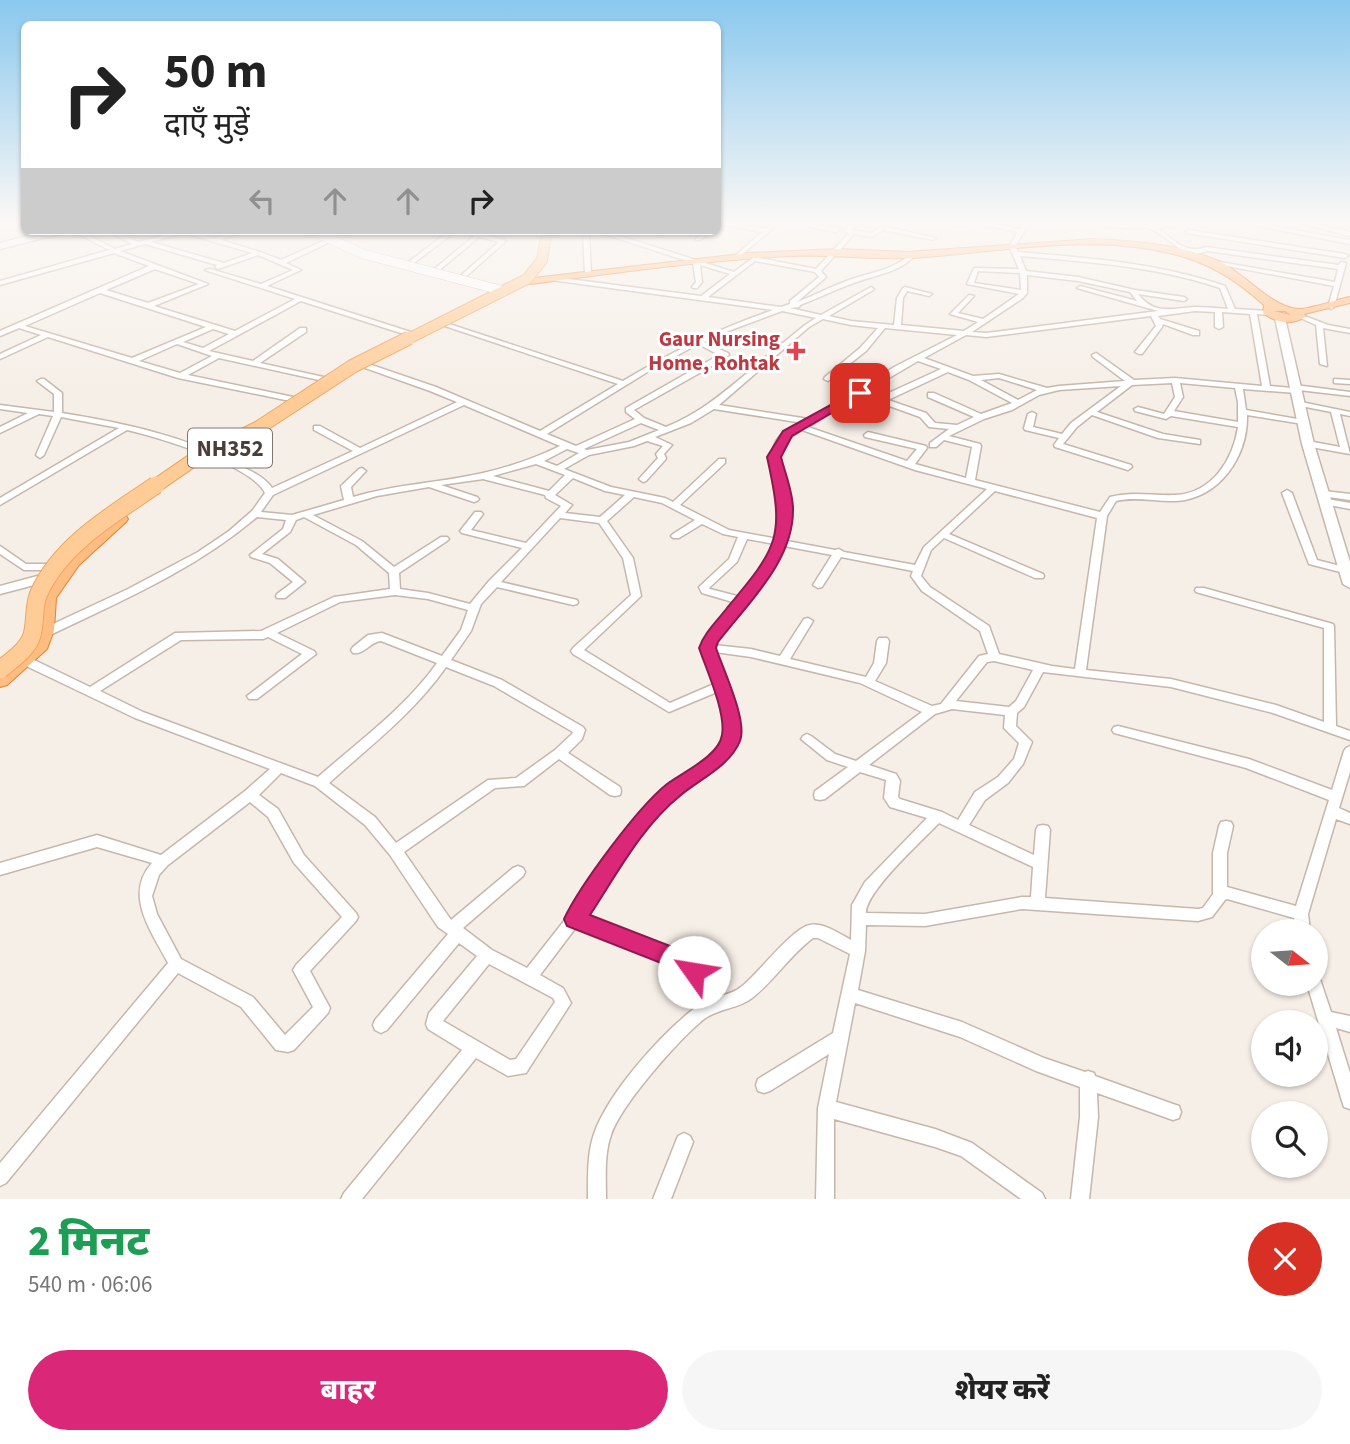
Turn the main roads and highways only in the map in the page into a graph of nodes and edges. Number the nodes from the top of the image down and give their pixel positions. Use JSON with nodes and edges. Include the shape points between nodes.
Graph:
{"nodes":[{"id":1,"x":526,"y":278,"type":"edge"},
{"id":2,"x":528,"y":278,"type":"edge"},
{"id":3,"x":560,"y":278,"type":"edge"},
{"id":4,"x":1237,"y":278,"type":"edge"},
{"id":5,"x":512,"y":288,"type":"junction"},
{"id":6,"x":1350,"y":300,"type":"edge"},
{"id":7,"x":441,"y":323,"type":"junction"},
{"id":8,"x":361,"y":363,"type":"junction"},
{"id":9,"x":212,"y":453,"type":"junction"},
{"id":10,"x":55,"y":572,"type":"junction"},
{"id":11,"x":0,"y":670,"type":"edge"},
{"id":12,"x":0,"y":680,"type":"edge"}],
"edges":[{"from":1,"to":5,"type":"highway"},
{"from":2,"to":5,"type":"main road","bridge":true},
{"from":3,"to":5,"type":"highway","number":"NH352"},
{"from":4,"to":6,"type":"highway","number":"NH352","via":[[1274,313],[1299,314]]},
{"from":5,"to":7,"type":"highway","number":"NH352"},
{"from":5,"to":11,"type":"main road","bridge":true,"via":[[353,366],[250,432],[187,464],[121,509],[55,566],[38,595],[32,637]]},
{"from":7,"to":8,"type":"highway","number":"NH352"},
{"from":7,"to":8,"type":"highway","number":"NH352"},
{"from":8,"to":9,"type":"highway","number":"NH352"},
{"from":8,"to":9,"type":"highway","number":"NH352","via":[[325,380]]},
{"from":9,"to":10,"type":"highway","number":"NH352","via":[[161,485]]},
{"from":10,"to":11,"type":"highway","number":"NH352","via":[[31,600],[24,650]]},
{"from":10,"to":12,"type":"highway","number":"NH352","via":[[38,649]]}]}
